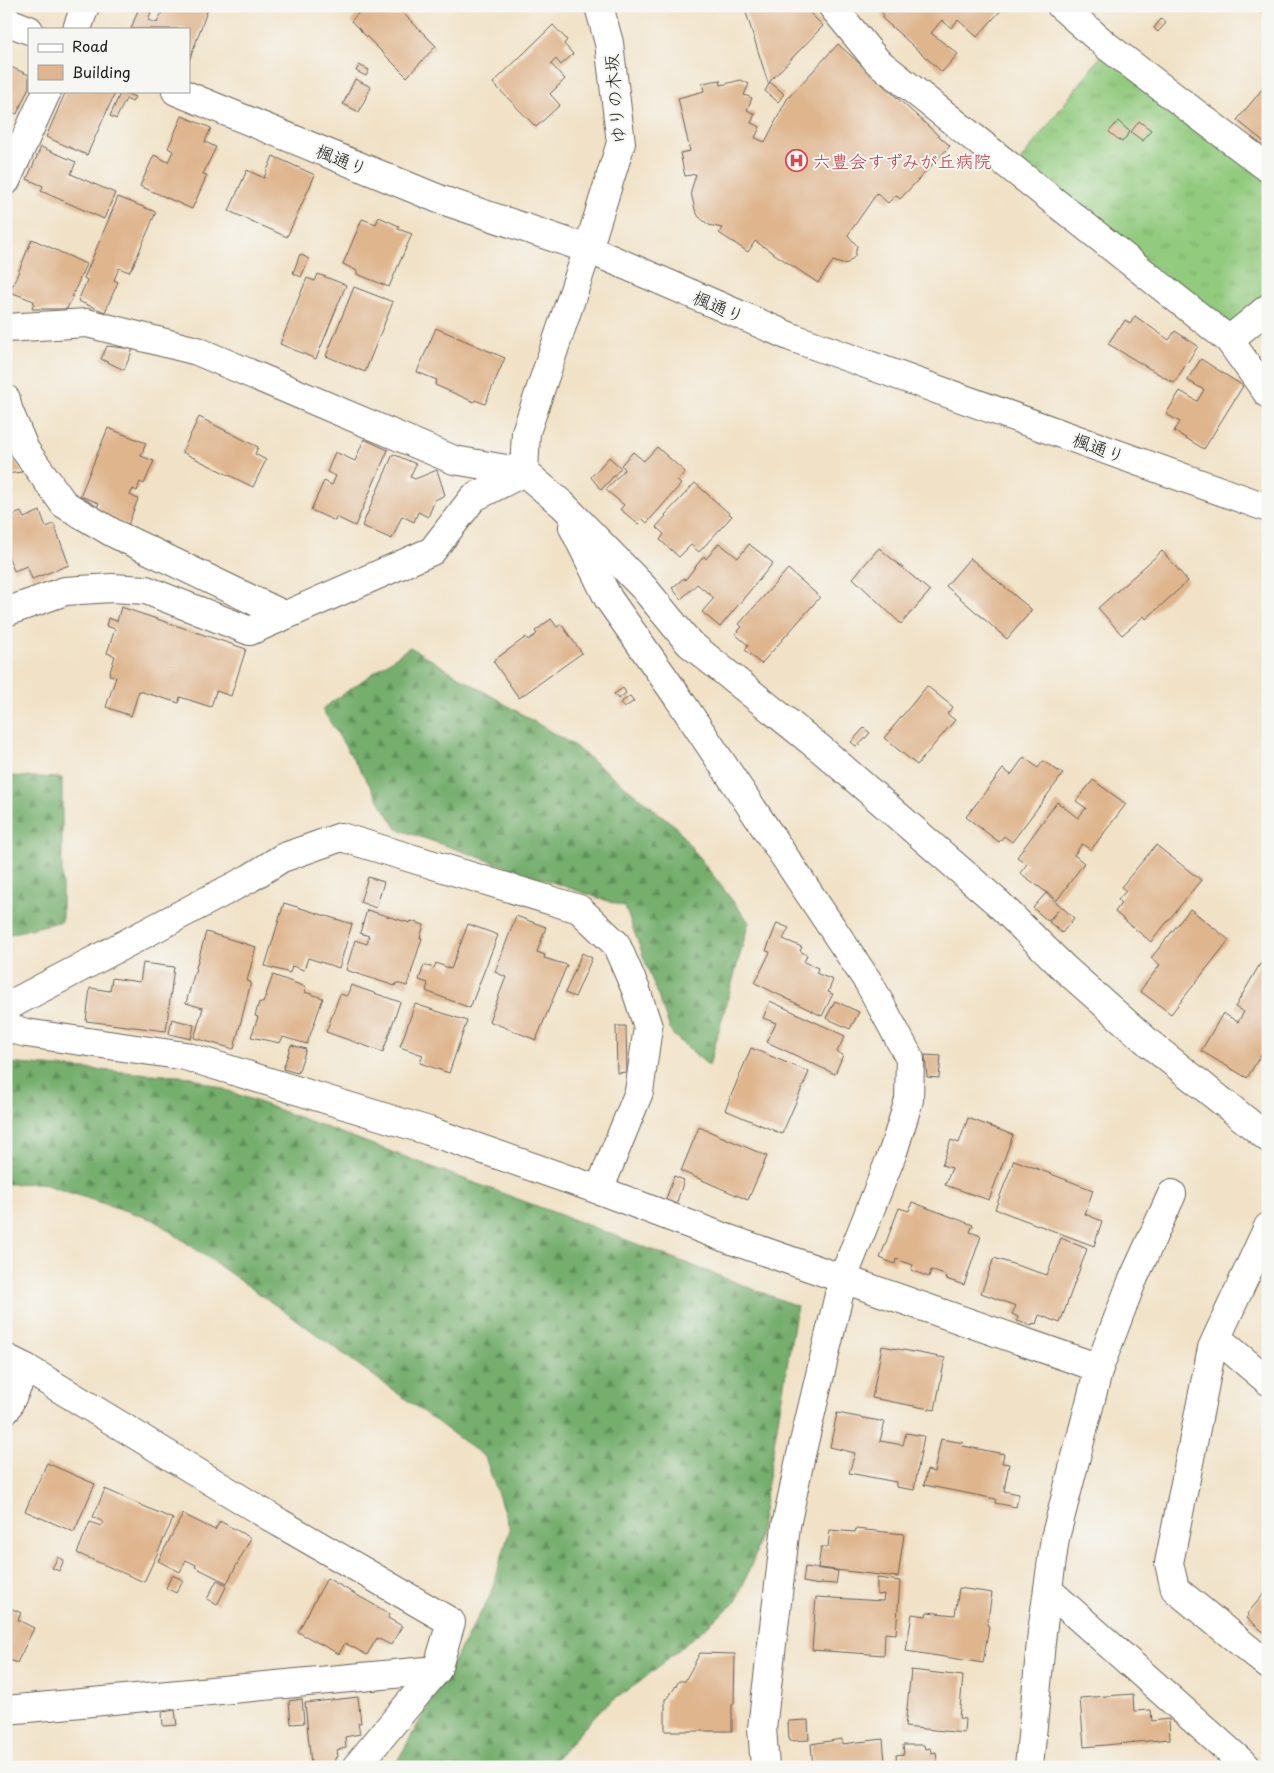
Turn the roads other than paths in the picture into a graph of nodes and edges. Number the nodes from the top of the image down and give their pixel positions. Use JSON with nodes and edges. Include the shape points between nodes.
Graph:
{"nodes":[{"id":1,"x":85,"y":6,"type":"edge"},
{"id":2,"x":598,"y":6,"type":"edge"},
{"id":3,"x":832,"y":6,"type":"edge"},
{"id":4,"x":1061,"y":6,"type":"edge"},
{"id":5,"x":6,"y":21,"type":"edge"},
{"id":6,"x":77,"y":28,"type":"edge"},
{"id":7,"x":28,"y":30,"type":"edge"},
{"id":8,"x":47,"y":92,"type":"edge"},
{"id":9,"x":178,"y":92,"type":"edge"},
{"id":10,"x":1268,"y":168,"type":"edge"},
{"id":11,"x":6,"y":181,"type":"edge"},
{"id":12,"x":588,"y":249,"type":"junction"},
{"id":13,"x":1268,"y":308,"type":"edge"},
{"id":14,"x":6,"y":328,"type":"edge"},
{"id":15,"x":1229,"y":340,"type":"junction"},
{"id":16,"x":1268,"y":394,"type":"edge"},
{"id":17,"x":6,"y":399,"type":"edge"},
{"id":18,"x":524,"y":472,"type":"junction"},
{"id":19,"x":563,"y":505,"type":"junction"},
{"id":20,"x":1268,"y":508,"type":"edge"},
{"id":21,"x":6,"y":612,"type":"edge"},
{"id":22,"x":284,"y":615,"type":"junction"},
{"id":23,"x":6,"y":1007,"type":"edge"},
{"id":24,"x":6,"y":1027,"type":"edge"},
{"id":25,"x":1268,"y":1138,"type":"edge"},
{"id":26,"x":599,"y":1190,"type":"junction"},
{"id":27,"x":1172,"y":1194,"type":"dead end"},
{"id":28,"x":1268,"y":1227,"type":"edge"},
{"id":29,"x":843,"y":1278,"type":"junction"},
{"id":30,"x":1217,"y":1338,"type":"junction"},
{"id":31,"x":16,"y":1363,"type":"edge"},
{"id":32,"x":1099,"y":1368,"type":"junction"},
{"id":33,"x":1268,"y":1381,"type":"edge"},
{"id":34,"x":6,"y":1410,"type":"edge"},
{"id":35,"x":1048,"y":1590,"type":"junction"},
{"id":36,"x":1268,"y":1665,"type":"edge"},
{"id":37,"x":436,"y":1670,"type":"junction"},
{"id":38,"x":6,"y":1710,"type":"edge"},
{"id":39,"x":356,"y":1767,"type":"edge"},
{"id":40,"x":765,"y":1767,"type":"edge"},
{"id":41,"x":1029,"y":1767,"type":"edge"},
{"id":42,"x":1247,"y":1767,"type":"edge"}],
"edges":[{"from":1,"to":6,"type":"street"},
{"from":2,"to":12,"type":"street","name":"ゆりの木坂","via":[[609,43],[621,143]]},
{"from":3,"to":15,"type":"street","via":[[877,61]]},
{"from":4,"to":10,"type":"street","via":[[1108,47]]},
{"from":5,"to":7,"type":"street"},
{"from":8,"to":11,"type":"street"},
{"from":9,"to":12,"type":"street","name":"楓通り","via":[[439,199]]},
{"from":12,"to":18,"type":"street","name":"ゆりの木坂","via":[[526,432]]},
{"from":12,"to":20,"type":"street","name":"楓通り","via":[[791,337]]},
{"from":13,"to":15,"type":"street"},
{"from":14,"to":18,"type":"street","via":[[87,324],[197,351],[454,460]]},
{"from":15,"to":16,"type":"street"},
{"from":17,"to":22,"type":"street","via":[[25,450],[64,504],[113,533]]},
{"from":18,"to":19,"type":"street"},
{"from":18,"to":22,"type":"street","via":[[473,498],[432,551]]},
{"from":19,"to":25,"type":"street","via":[[644,588],[689,643],[822,750],[998,903],[1064,968],[1150,1044]]},
{"from":19,"to":29,"type":"street","via":[[608,598],[869,982],[910,1059],[907,1109]]},
{"from":21,"to":22,"type":"street","via":[[65,591],[112,588],[146,590],[250,631]]},
{"from":23,"to":26,"type":"street","via":[[282,858],[340,837],[579,909],[616,944],[648,1027],[639,1092]]},
{"from":24,"to":26,"type":"street","via":[[26,1033],[185,1056],[429,1132]]},
{"from":26,"to":29,"type":"street"},
{"from":27,"to":32,"type":"street","via":[[1131,1284]]},
{"from":28,"to":30,"type":"street"},
{"from":29,"to":32,"type":"street"},
{"from":29,"to":40,"type":"street","via":[[786,1526],[762,1728]]},
{"from":30,"to":33,"type":"street"},
{"from":30,"to":36,"type":"street","via":[[1212,1348],[1169,1563],[1175,1589]]},
{"from":31,"to":34,"type":"street"},
{"from":31,"to":37,"type":"street","via":[[451,1622]]},
{"from":32,"to":35,"type":"street","via":[[1055,1538]]},
{"from":35,"to":41,"type":"street"},
{"from":35,"to":42,"type":"street"},
{"from":37,"to":38,"type":"street"},
{"from":37,"to":39,"type":"street"}]}
